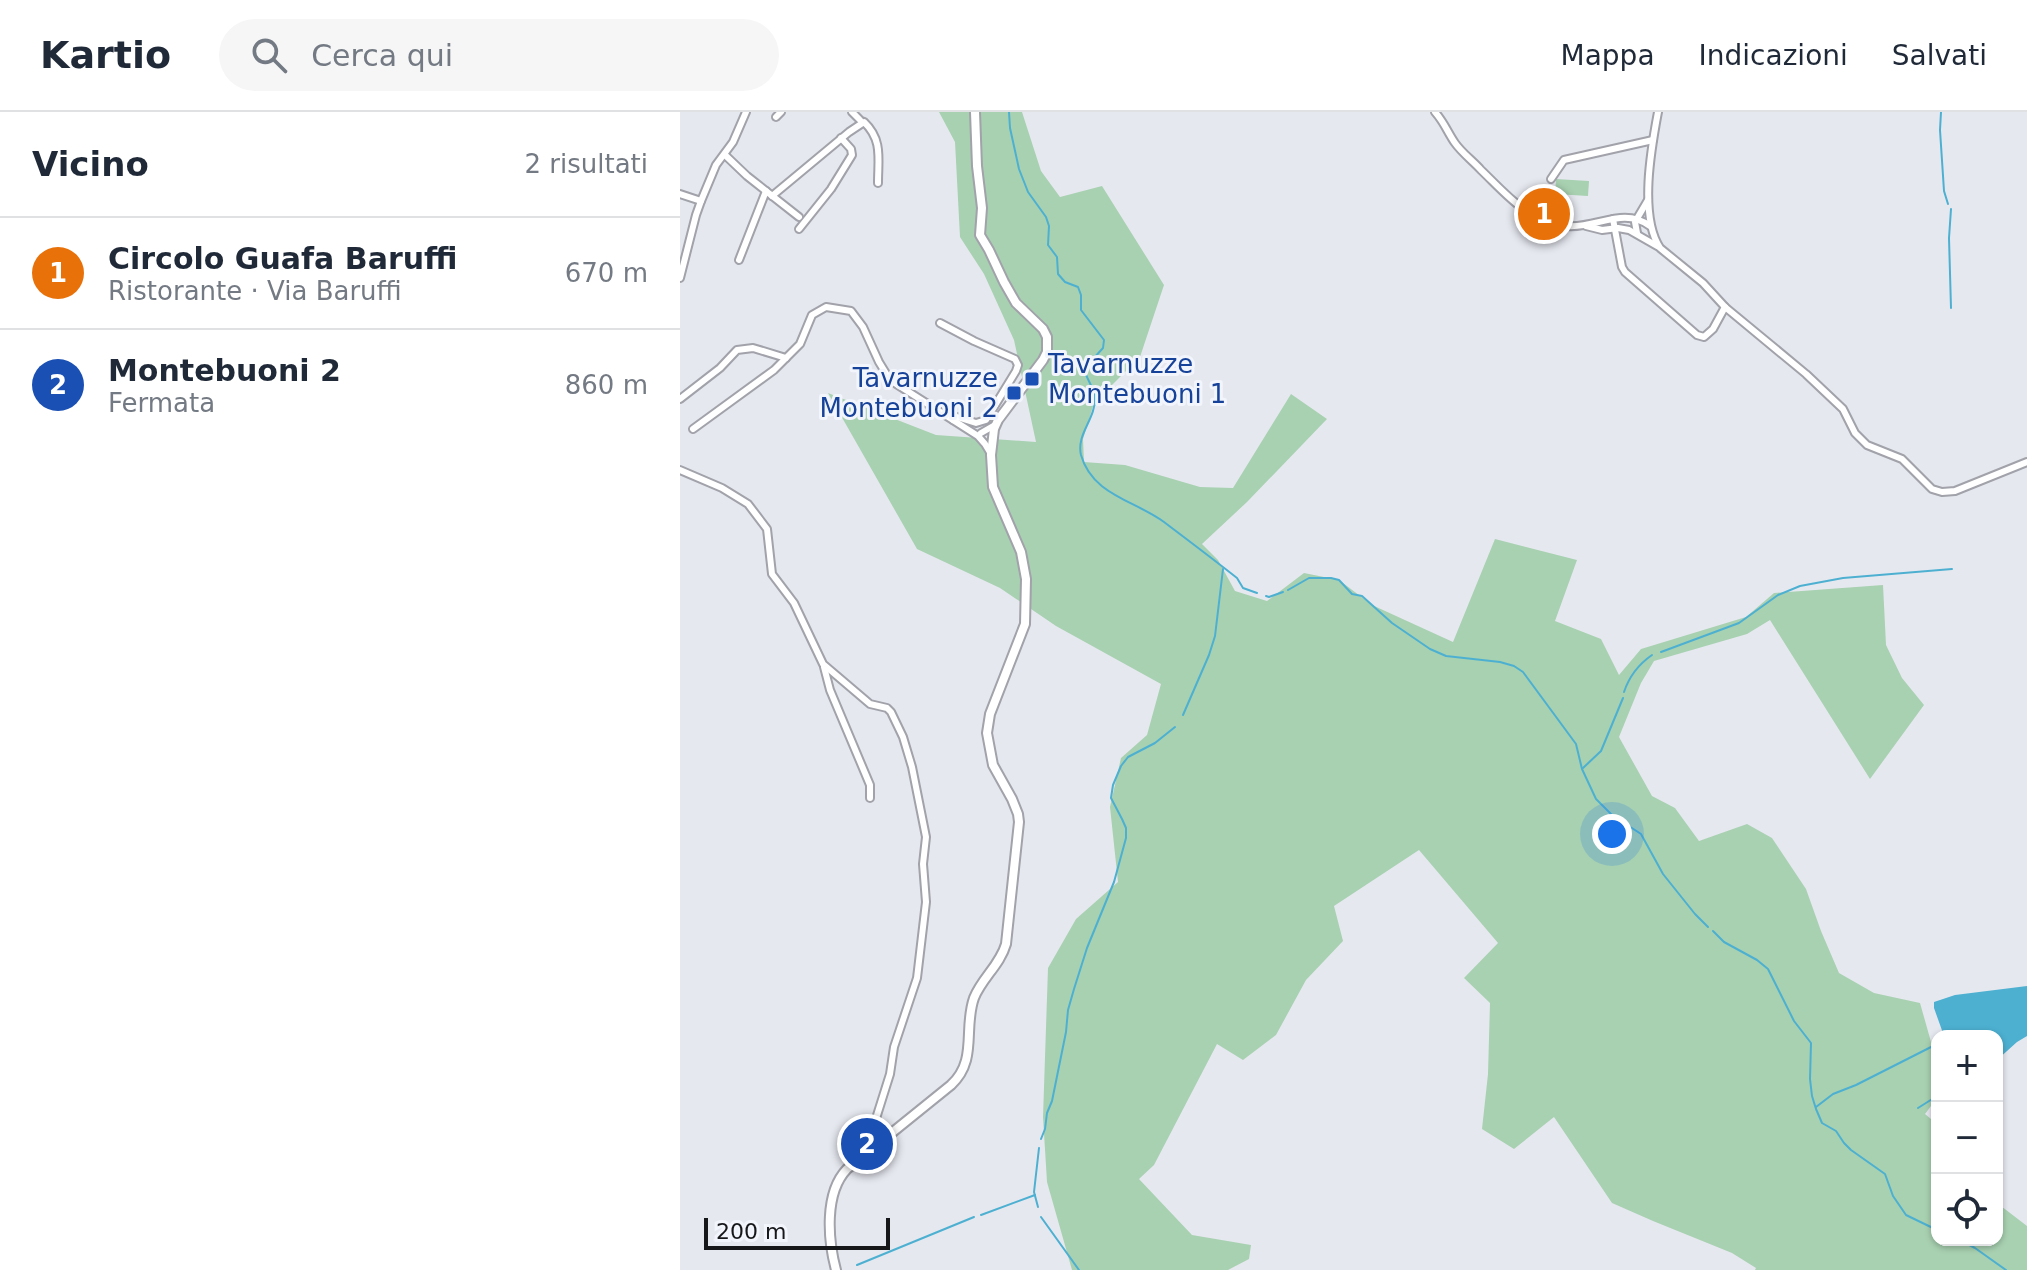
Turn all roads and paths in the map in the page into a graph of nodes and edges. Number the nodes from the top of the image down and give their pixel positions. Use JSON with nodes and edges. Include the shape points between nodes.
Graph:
{"nodes":[{"id":1,"x":746,"y":112,"type":"edge"},
{"id":2,"x":852,"y":112,"type":"edge"},
{"id":3,"x":975,"y":112,"type":"edge"},
{"id":4,"x":1435,"y":112,"type":"edge"},
{"id":5,"x":1658,"y":112,"type":"edge"},
{"id":6,"x":860,"y":120,"type":"dead end"},
{"id":7,"x":841,"y":138,"type":"junction"},
{"id":8,"x":1653,"y":140,"type":"junction"},
{"id":9,"x":725,"y":155,"type":"junction"},
{"id":10,"x":1551,"y":179,"type":"dead end"},
{"id":11,"x":878,"y":183,"type":"dead end"},
{"id":12,"x":769,"y":193,"type":"junction"},
{"id":13,"x":680,"y":194,"type":"edge"},
{"id":14,"x":1649,"y":197,"type":"junction"},
{"id":15,"x":701,"y":201,"type":"junction"},
{"id":16,"x":799,"y":217,"type":"dead end"},
{"id":17,"x":1613,"y":219,"type":"junction"},
{"id":18,"x":1637,"y":219,"type":"junction"},
{"id":19,"x":1582,"y":226,"type":"junction"},
{"id":20,"x":1650,"y":226,"type":"junction"},
{"id":21,"x":1615,"y":228,"type":"junction"},
{"id":22,"x":799,"y":229,"type":"dead end"},
{"id":23,"x":1637,"y":233,"type":"junction"},
{"id":24,"x":1660,"y":248,"type":"junction"},
{"id":25,"x":739,"y":260,"type":"dead end"},
{"id":26,"x":680,"y":278,"type":"edge"},
{"id":27,"x":1725,"y":307,"type":"junction"},
{"id":28,"x":940,"y":323,"type":"dead end"},
{"id":29,"x":786,"y":358,"type":"junction"},
{"id":30,"x":1005,"y":390,"type":"junction"},
{"id":31,"x":1015,"y":396,"type":"junction"},
{"id":32,"x":680,"y":399,"type":"edge"},
{"id":33,"x":953,"y":420,"type":"junction"},
{"id":34,"x":995,"y":425,"type":"junction"},
{"id":35,"x":693,"y":429,"type":"dead end"},
{"id":36,"x":978,"y":434,"type":"junction"},
{"id":37,"x":993,"y":437,"type":"junction"},
{"id":38,"x":991,"y":455,"type":"junction"},
{"id":39,"x":2027,"y":462,"type":"edge"},
{"id":40,"x":680,"y":470,"type":"edge"},
{"id":41,"x":823,"y":664,"type":"junction"},
{"id":42,"x":870,"y":798,"type":"dead end"},
{"id":43,"x":875,"y":1147,"type":"junction"},
{"id":44,"x":836,"y":1270,"type":"edge"}],
"edges":[{"from":1,"to":9,"type":"street"},
{"from":2,"to":6,"type":"street"},
{"from":3,"to":31,"type":"main road","via":[[980,235],[1016,303],[1047,337],[1043,360]]},
{"from":4,"to":19,"type":"street","via":[[1456,145],[1512,201],[1551,223]]},
{"from":5,"to":8,"type":"street"},
{"from":7,"to":11,"type":"street","via":[[864,122],[873,131]]},
{"from":7,"to":12,"type":"street"},
{"from":7,"to":22,"type":"street","via":[[852,155]]},
{"from":8,"to":10,"type":"street","via":[[1564,160]]},
{"from":8,"to":14,"type":"street"},
{"from":9,"to":12,"type":"street"},
{"from":9,"to":15,"type":"street"},
{"from":12,"to":16,"type":"street"},
{"from":12,"to":25,"type":"street"},
{"from":13,"to":15,"type":"street"},
{"from":14,"to":18,"type":"street"},
{"from":14,"to":20,"type":"street"},
{"from":15,"to":26,"type":"street"},
{"from":17,"to":18,"type":"street"},
{"from":17,"to":19,"type":"street"},
{"from":17,"to":21,"type":"street"},
{"from":18,"to":20,"type":"street"},
{"from":18,"to":23,"type":"street"},
{"from":19,"to":21,"type":"street"},
{"from":20,"to":23,"type":"street"},
{"from":20,"to":24,"type":"street"},
{"from":21,"to":23,"type":"street"},
{"from":21,"to":27,"type":"street","via":[[1625,272],[1700,336],[1709,334]]},
{"from":23,"to":24,"type":"street"},
{"from":24,"to":27,"type":"street"},
{"from":27,"to":39,"type":"street","via":[[1843,409],[1861,440],[1902,459],[1932,489],[1955,491]]},
{"from":28,"to":30,"type":"street","via":[[1015,359],[1018,365]]},
{"from":29,"to":32,"type":"street","via":[[753,348],[737,350]]},
{"from":29,"to":33,"type":"street","via":[[800,344],[812,315],[826,307],[851,311],[890,380]]},
{"from":29,"to":35,"type":"street"},
{"from":30,"to":31,"type":"street"},
{"from":30,"to":33,"type":"street","via":[[986,420]]},
{"from":31,"to":34,"type":"main road"},
{"from":33,"to":36,"type":"street"},
{"from":34,"to":36,"type":"street"},
{"from":34,"to":37,"type":"main road"},
{"from":36,"to":37,"type":"street"},
{"from":36,"to":38,"type":"street"},
{"from":37,"to":38,"type":"main road"},
{"from":38,"to":43,"type":"main road","via":[[993,487],[1021,552],[1027,594],[1025,624],[987,728],[993,765],[1018,814],[1006,944],[974,999],[961,1074]]},
{"from":40,"to":41,"type":"street","via":[[748,504],[767,529],[772,574],[794,603]]},
{"from":41,"to":42,"type":"street","via":[[870,785]]},
{"from":41,"to":43,"type":"street","via":[[895,718],[912,767],[926,837],[926,902],[917,978],[873,1128]]},
{"from":43,"to":44,"type":"main road","via":[[842,1175],[832,1194]]}]}
